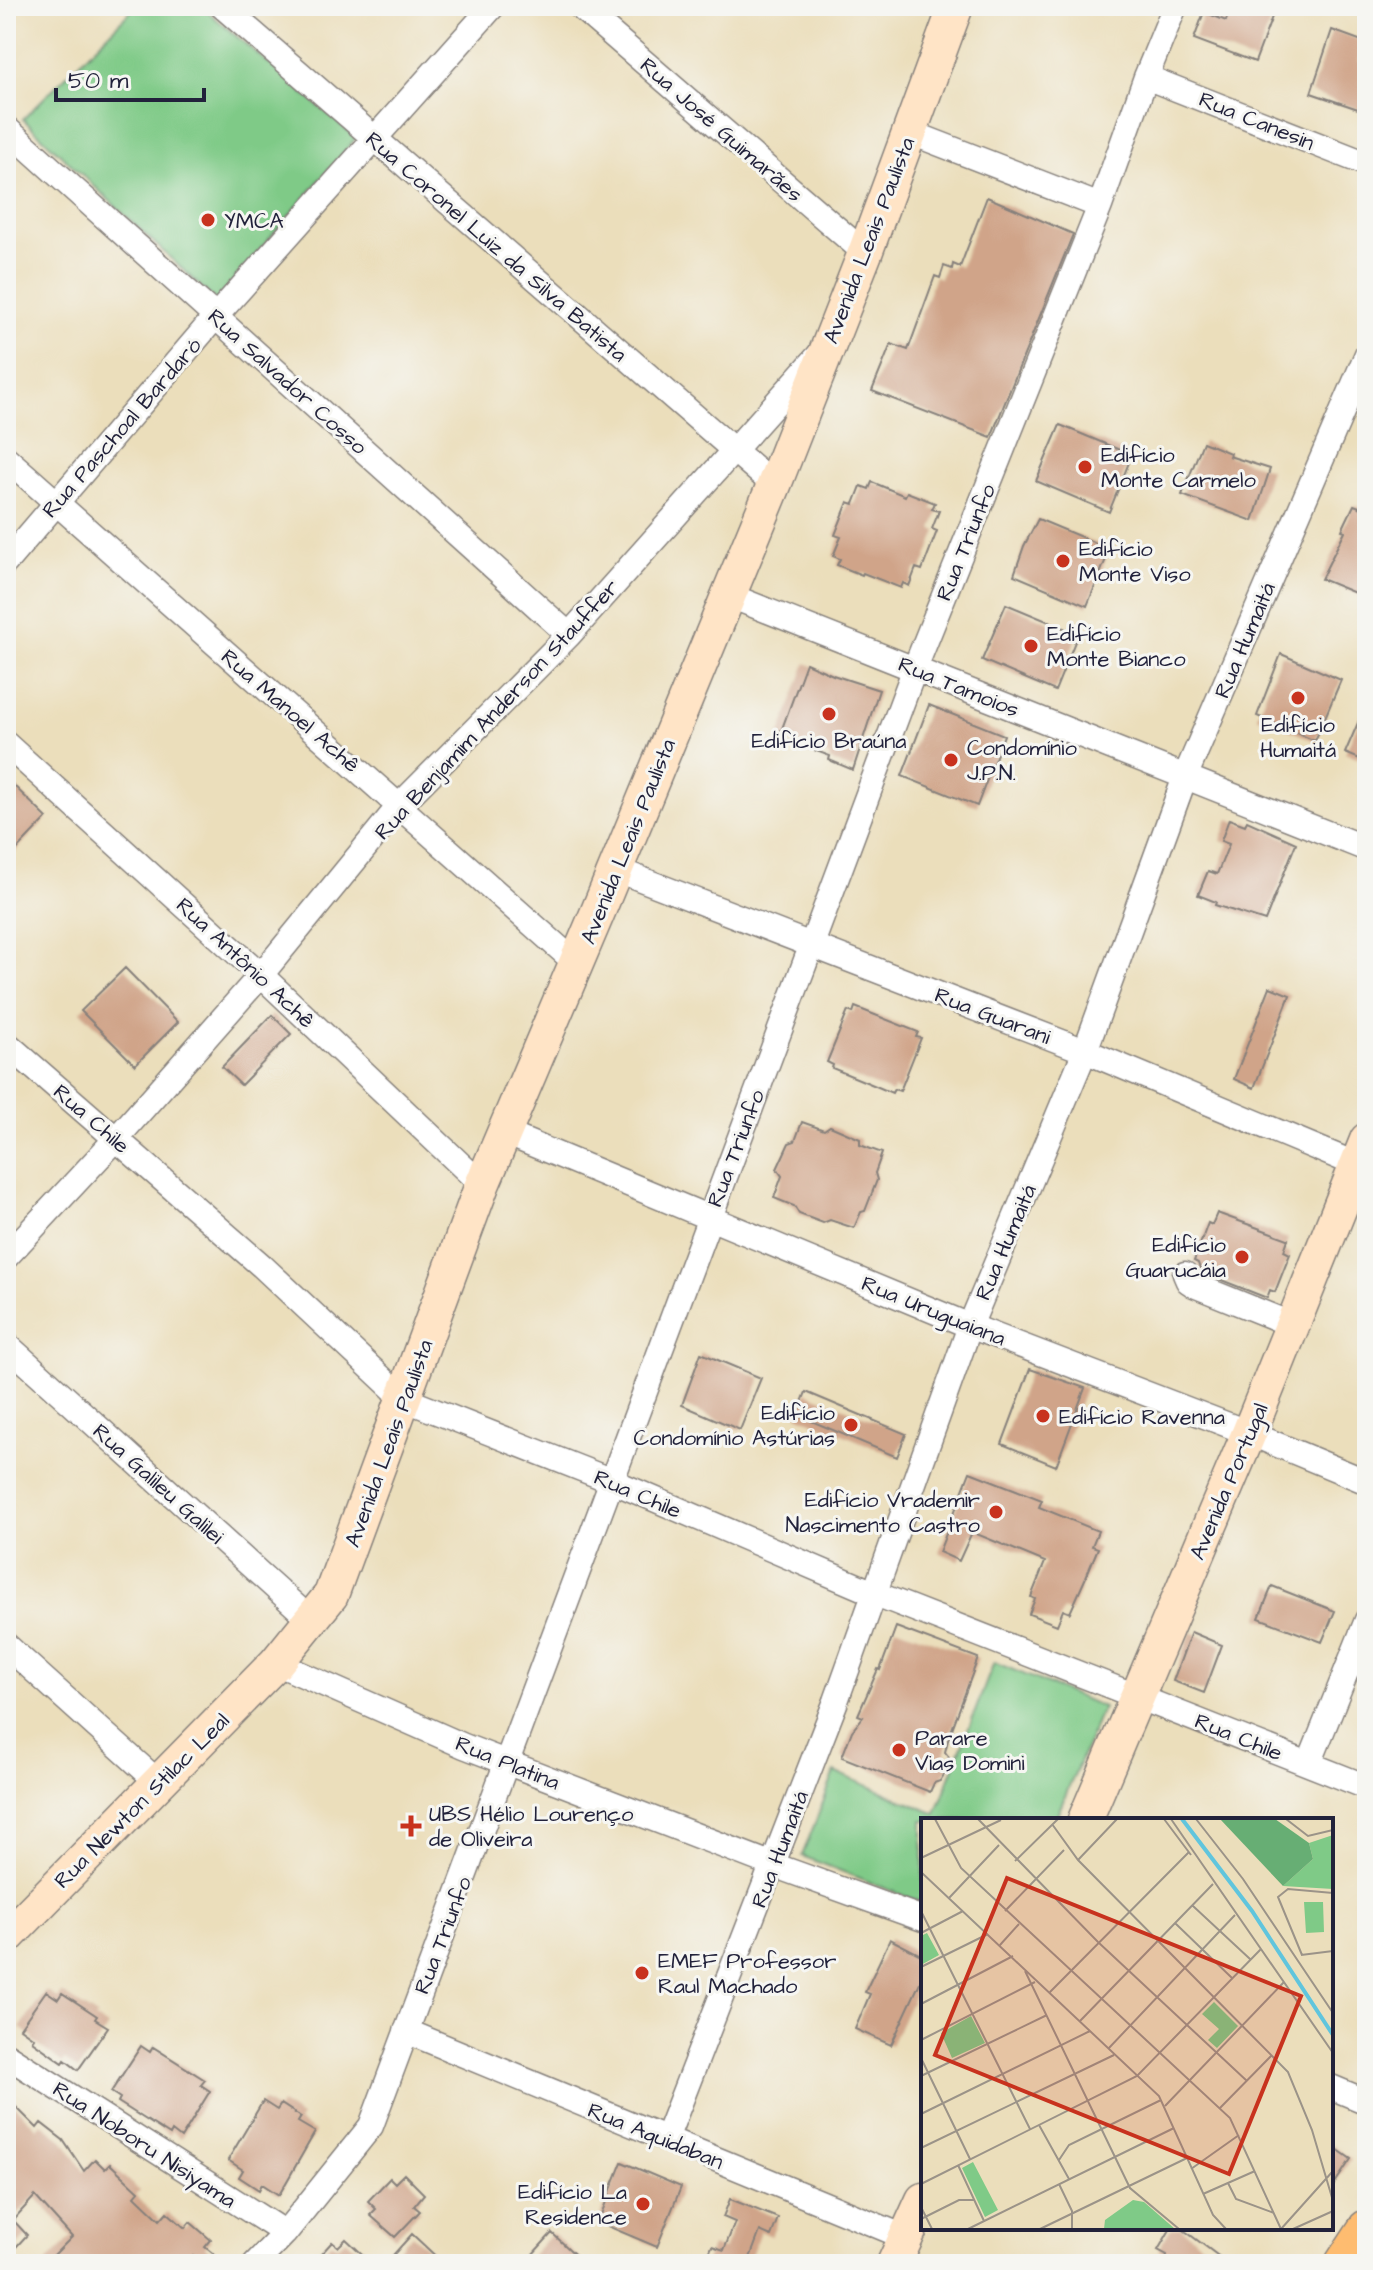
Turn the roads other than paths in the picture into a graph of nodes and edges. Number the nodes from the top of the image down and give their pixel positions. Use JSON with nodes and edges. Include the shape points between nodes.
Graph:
{"nodes":[{"id":1,"x":222,"y":6,"type":"edge"},
{"id":2,"x":493,"y":6,"type":"edge"},
{"id":3,"x":579,"y":6,"type":"edge"},
{"id":4,"x":1175,"y":6,"type":"edge"},
{"id":5,"x":946,"y":12,"type":"edge"},
{"id":6,"x":1146,"y":77,"type":"junction"},
{"id":7,"x":6,"y":128,"type":"edge"},
{"id":8,"x":909,"y":132,"type":"junction"},
{"id":9,"x":373,"y":139,"type":"junction"},
{"id":10,"x":1367,"y":164,"type":"edge"},
{"id":11,"x":1100,"y":206,"type":"junction"},
{"id":12,"x":865,"y":253,"type":"junction"},
{"id":13,"x":216,"y":316,"type":"junction"},
{"id":14,"x":830,"y":343,"type":"junction"},
{"id":15,"x":1367,"y":354,"type":"edge"},
{"id":16,"x":734,"y":450,"type":"junction"},
{"id":17,"x":6,"y":458,"type":"edge"},
{"id":18,"x":774,"y":485,"type":"junction"},
{"id":19,"x":55,"y":503,"type":"junction"},
{"id":20,"x":6,"y":562,"type":"edge"},
{"id":21,"x":728,"y":595,"type":"junction"},
{"id":22,"x":569,"y":635,"type":"junction"},
{"id":23,"x":915,"y":668,"type":"junction"},
{"id":24,"x":6,"y":744,"type":"edge"},
{"id":25,"x":1185,"y":777,"type":"junction"},
{"id":26,"x":400,"y":805,"type":"junction"},
{"id":27,"x":1367,"y":849,"type":"edge"},
{"id":28,"x":615,"y":869,"type":"junction"},
{"id":29,"x":812,"y":944,"type":"junction"},
{"id":30,"x":576,"y":963,"type":"junction"},
{"id":31,"x":261,"y":975,"type":"junction"},
{"id":32,"x":6,"y":1043,"type":"edge"},
{"id":33,"x":1085,"y":1051,"type":"junction"},
{"id":34,"x":503,"y":1132,"type":"junction"},
{"id":35,"x":116,"y":1139,"type":"junction"},
{"id":36,"x":1364,"y":1158,"type":"edge"},
{"id":37,"x":482,"y":1185,"type":"junction"},
{"id":38,"x":709,"y":1218,"type":"junction"},
{"id":39,"x":6,"y":1257,"type":"edge"},
{"id":40,"x":1185,"y":1274,"type":"dead end"},
{"id":41,"x":1293,"y":1325,"type":"junction"},
{"id":42,"x":970,"y":1326,"type":"junction"},
{"id":43,"x":6,"y":1344,"type":"edge"},
{"id":44,"x":404,"y":1399,"type":"junction"},
{"id":45,"x":1249,"y":1433,"type":"junction"},
{"id":46,"x":612,"y":1481,"type":"junction"},
{"id":47,"x":1367,"y":1482,"type":"edge"},
{"id":48,"x":876,"y":1594,"type":"junction"},
{"id":49,"x":1367,"y":1620,"type":"edge"},
{"id":50,"x":312,"y":1621,"type":"junction"},
{"id":51,"x":6,"y":1645,"type":"edge"},
{"id":52,"x":276,"y":1663,"type":"junction"},
{"id":53,"x":1138,"y":1695,"type":"junction"},
{"id":54,"x":507,"y":1763,"type":"junction"},
{"id":55,"x":1309,"y":1764,"type":"junction"},
{"id":56,"x":158,"y":1782,"type":"junction"},
{"id":57,"x":1367,"y":1787,"type":"edge"},
{"id":58,"x":1086,"y":1818,"type":"edge"},
{"id":59,"x":773,"y":1865,"type":"junction"},
{"id":60,"x":921,"y":1918,"type":"edge"},
{"id":61,"x":6,"y":1938,"type":"edge"},
{"id":62,"x":406,"y":2031,"type":"junction"},
{"id":63,"x":6,"y":2055,"type":"edge"},
{"id":64,"x":1333,"y":2088,"type":"edge"},
{"id":65,"x":1367,"y":2102,"type":"edge"},
{"id":66,"x":666,"y":2139,"type":"junction"},
{"id":67,"x":921,"y":2205,"type":"edge"},
{"id":68,"x":1367,"y":2229,"type":"edge"},
{"id":69,"x":285,"y":2233,"type":"junction"},
{"id":70,"x":901,"y":2251,"type":"edge"},
{"id":71,"x":255,"y":2264,"type":"edge"},
{"id":72,"x":1344,"y":2264,"type":"edge"}],
"edges":[{"from":1,"to":9,"type":"street","name":"Rua Coronel Luiz da Silva Batista"},
{"from":2,"to":9,"type":"street","name":"Rua Paschoal Bardaró"},
{"from":3,"to":12,"type":"street","name":"Rua José Guimarães"},
{"from":4,"to":6,"type":"street","name":"Rua Triunfo"},
{"from":5,"to":8,"type":"street","name":"Avenida Leais Paulista"},
{"from":6,"to":10,"type":"street","name":"Rua Canesin"},
{"from":6,"to":11,"type":"street","name":"Rua Triunfo"},
{"from":7,"to":13,"type":"street","name":"Rua Salvador Cosso"},
{"from":8,"to":11,"type":"street"},
{"from":8,"to":12,"type":"street","name":"Avenida Leais Paulista"},
{"from":9,"to":13,"type":"street","name":"Rua Paschoal Bardaró"},
{"from":9,"to":16,"type":"street","name":"Rua Coronel Luiz da Silva Batista"},
{"from":11,"to":23,"type":"street","name":"Rua Triunfo"},
{"from":12,"to":14,"type":"street","name":"Avenida Leais Paulista"},
{"from":13,"to":19,"type":"street","name":"Rua Paschoal Bardaró"},
{"from":13,"to":22,"type":"street","name":"Rua Salvador Cosso"},
{"from":14,"to":16,"type":"street","name":"Rua Benjamim Anderson Stauffer"},
{"from":14,"to":18,"type":"street","name":"Avenida Leais Paulista"},
{"from":15,"to":25,"type":"street","name":"Rua Humaitá"},
{"from":16,"to":18,"type":"street","name":"Rua Coronel Luiz da Silva Batista"},
{"from":16,"to":22,"type":"street","name":"Rua Benjamim Anderson Stauffer"},
{"from":17,"to":19,"type":"street","name":"Rua Manoel Achê"},
{"from":18,"to":21,"type":"street","name":"Avenida Leais Paulista"},
{"from":19,"to":20,"type":"street","name":"Rua Paschoal Bardaró"},
{"from":19,"to":26,"type":"street","name":"Rua Manoel Achê"},
{"from":21,"to":23,"type":"street","name":"Rua Tamoios"},
{"from":21,"to":28,"type":"street","name":"Avenida Leais Paulista"},
{"from":22,"to":26,"type":"street","name":"Rua Benjamim Anderson Stauffer"},
{"from":23,"to":25,"type":"street","name":"Rua Tamoios"},
{"from":23,"to":29,"type":"street","name":"Rua Triunfo"},
{"from":24,"to":31,"type":"street","name":"Rua Antônio Achê"},
{"from":25,"to":27,"type":"street","name":"Rua Tamoios"},
{"from":25,"to":33,"type":"street","name":"Rua Humaitá"},
{"from":26,"to":30,"type":"street","name":"Rua Manoel Achê"},
{"from":26,"to":31,"type":"street","name":"Rua Benjamim Anderson Stauffer"},
{"from":28,"to":29,"type":"street","name":"Rua Guarani"},
{"from":28,"to":30,"type":"street","name":"Avenida Leais Paulista"},
{"from":29,"to":33,"type":"street","name":"Rua Guarani"},
{"from":29,"to":38,"type":"street","name":"Rua Triunfo"},
{"from":30,"to":34,"type":"street","name":"Avenida Leais Paulista"},
{"from":31,"to":35,"type":"street","name":"Rua Benjamim Anderson Stauffer"},
{"from":31,"to":37,"type":"street","name":"Rua Antônio Achê"},
{"from":32,"to":35,"type":"street","name":"Rua Chile"},
{"from":33,"to":36,"type":"street","name":"Rua Guarani"},
{"from":33,"to":42,"type":"street","name":"Rua Humaitá"},
{"from":34,"to":37,"type":"street","name":"Avenida Leais Paulista"},
{"from":34,"to":38,"type":"street","name":"Rua Uruguaiana"},
{"from":35,"to":39,"type":"street","name":"Rua Benjamim Anderson Stauffer"},
{"from":35,"to":44,"type":"street","name":"Rua Chile"},
{"from":36,"to":41,"type":"street","name":"Avenida Portugal"},
{"from":37,"to":44,"type":"street","name":"Avenida Leais Paulista"},
{"from":38,"to":42,"type":"street","name":"Rua Uruguaiana"},
{"from":38,"to":46,"type":"street","name":"Rua Triunfo"},
{"from":40,"to":41,"type":"street","via":[[1194,1285]]},
{"from":41,"to":45,"type":"street","name":"Avenida Portugal"},
{"from":42,"to":45,"type":"street","name":"Rua Uruguaiana"},
{"from":42,"to":48,"type":"street","name":"Rua Humaitá"},
{"from":43,"to":50,"type":"street","name":"Rua Galileu Galilei"},
{"from":44,"to":46,"type":"street","name":"Rua Chile"},
{"from":44,"to":50,"type":"street","name":"Avenida Leais Paulista","via":[[331,1595]]},
{"from":45,"to":47,"type":"street","name":"Rua Uruguaiana"},
{"from":45,"to":53,"type":"street","name":"Avenida Portugal"},
{"from":46,"to":48,"type":"street","name":"Rua Chile"},
{"from":46,"to":54,"type":"street","name":"Rua Triunfo"},
{"from":48,"to":53,"type":"street","name":"Rua Chile"},
{"from":48,"to":59,"type":"street","name":"Rua Humaitá"},
{"from":49,"to":55,"type":"street"},
{"from":50,"to":52,"type":"street","name":"Avenida Leais Paulista"},
{"from":51,"to":56,"type":"street"},
{"from":52,"to":54,"type":"street","name":"Rua Platina"},
{"from":52,"to":56,"type":"street","name":"Rua Newton Stilac Leal"},
{"from":53,"to":55,"type":"street","name":"Rua Chile"},
{"from":53,"to":58,"type":"street","name":"Avenida Portugal"},
{"from":54,"to":59,"type":"street","name":"Rua Platina"},
{"from":54,"to":62,"type":"street","name":"Rua Triunfo"},
{"from":55,"to":57,"type":"street","name":"Rua Chile"},
{"from":56,"to":61,"type":"street","name":"Rua Newton Stilac Leal"},
{"from":59,"to":60,"type":"street","name":"Rua Platina"},
{"from":59,"to":66,"type":"street","name":"Rua Humaitá"},
{"from":62,"to":66,"type":"street","name":"Rua Aquidaban"},
{"from":62,"to":69,"type":"street","name":"Rua Triunfo","via":[[371,2126]]},
{"from":63,"to":69,"type":"street","name":"Rua Noboru Nisiyama"},
{"from":64,"to":65,"type":"street"},
{"from":66,"to":70,"type":"street","name":"Rua Aquidaban"},
{"from":67,"to":70,"type":"street"},
{"from":68,"to":72,"type":"main road"},
{"from":69,"to":71,"type":"street","name":"Rua Triunfo"}]}
